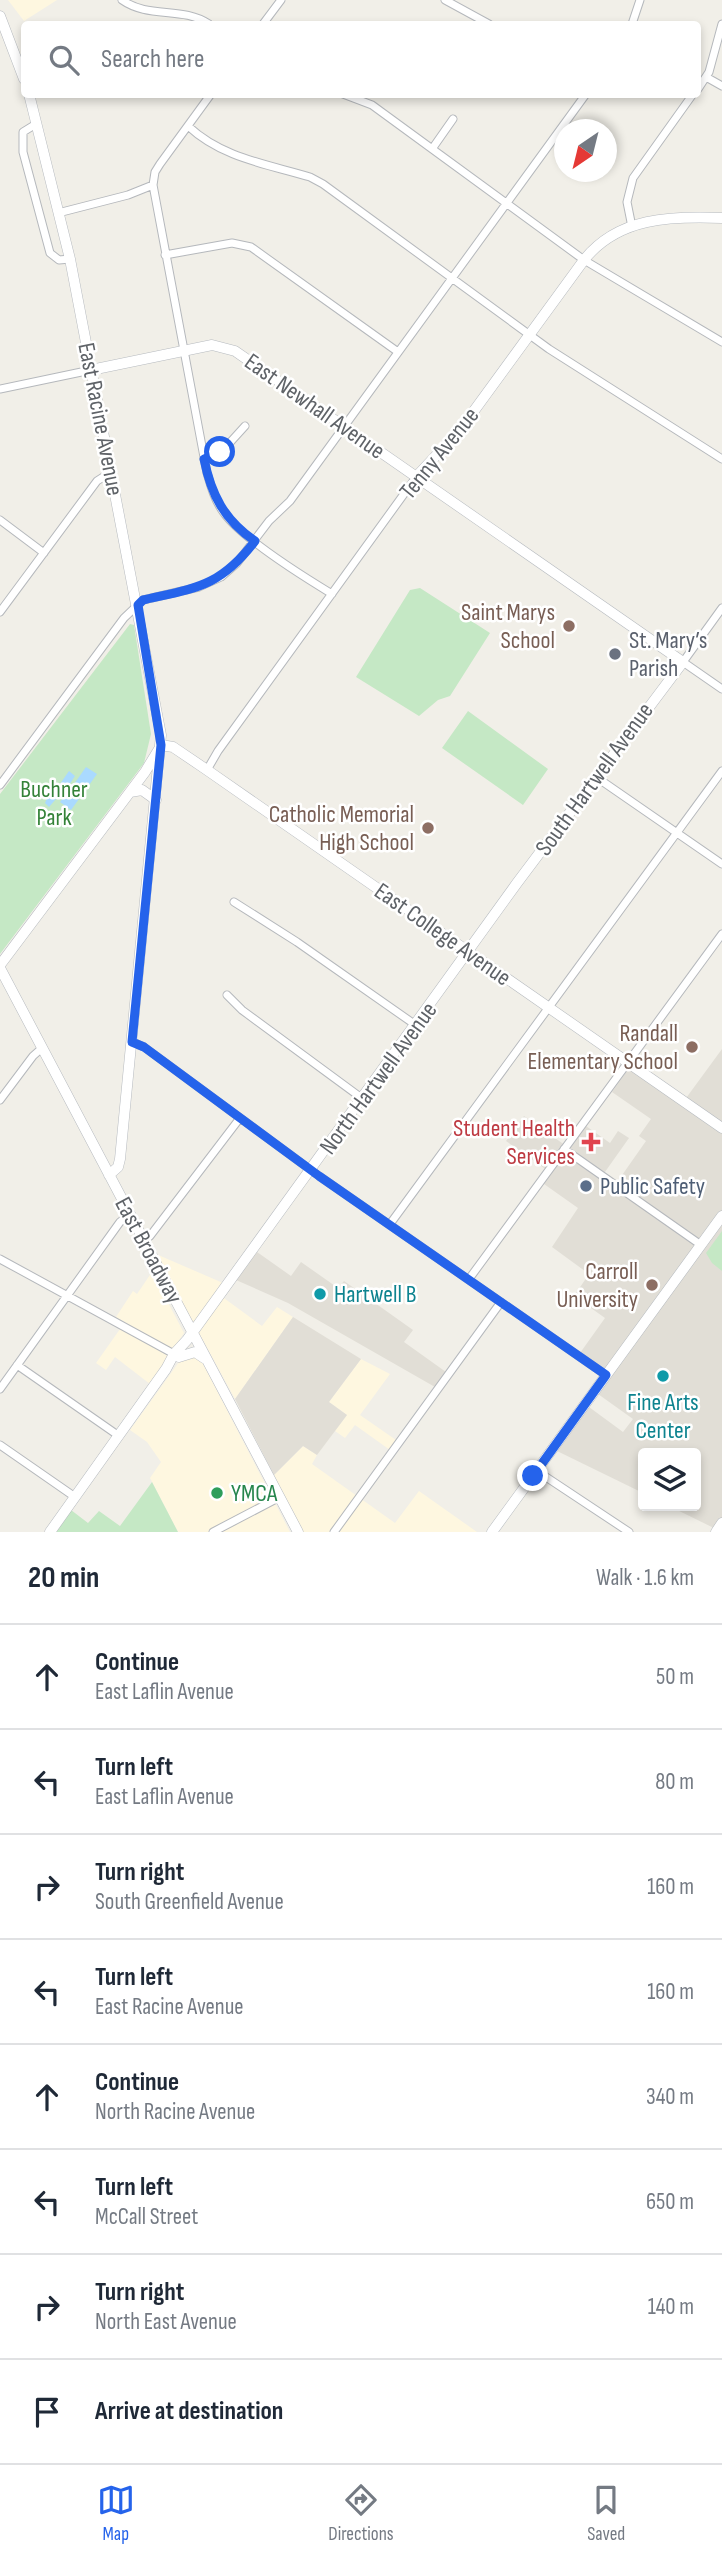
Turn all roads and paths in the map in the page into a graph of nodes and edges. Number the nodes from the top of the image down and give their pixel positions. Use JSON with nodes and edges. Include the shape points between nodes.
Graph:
{"nodes":[{"id":1,"x":122,"y":0,"type":"edge"},
{"id":2,"x":281,"y":0,"type":"edge"},
{"id":3,"x":445,"y":0,"type":"edge"},
{"id":4,"x":640,"y":0,"type":"edge"},
{"id":5,"x":0,"y":16,"type":"edge"},
{"id":6,"x":202,"y":21,"type":"edge"},
{"id":7,"x":265,"y":21,"type":"edge"},
{"id":8,"x":484,"y":21,"type":"edge"},
{"id":9,"x":633,"y":21,"type":"edge"},
{"id":10,"x":722,"y":24,"type":"edge"},
{"id":11,"x":21,"y":71,"type":"edge"},
{"id":12,"x":706,"y":77,"type":"junction"},
{"id":13,"x":701,"y":84,"type":"edge"},
{"id":14,"x":722,"y":86,"type":"edge"},
{"id":15,"x":30,"y":98,"type":"edge"},
{"id":16,"x":208,"y":98,"type":"edge"},
{"id":17,"x":365,"y":98,"type":"edge"},
{"id":18,"x":583,"y":98,"type":"edge"},
{"id":19,"x":690,"y":98,"type":"edge"},
{"id":20,"x":453,"y":119,"type":"dead end"},
{"id":21,"x":36,"y":124,"type":"junction"},
{"id":22,"x":188,"y":125,"type":"junction"},
{"id":23,"x":432,"y":149,"type":"junction"},
{"id":24,"x":153,"y":185,"type":"junction"},
{"id":25,"x":507,"y":204,"type":"junction"},
{"id":26,"x":58,"y":213,"type":"junction"},
{"id":27,"x":722,"y":218,"type":"edge"},
{"id":28,"x":632,"y":227,"type":"junction"},
{"id":29,"x":165,"y":256,"type":"junction"},
{"id":30,"x":70,"y":259,"type":"junction"},
{"id":31,"x":584,"y":260,"type":"junction"},
{"id":32,"x":452,"y":279,"type":"junction"},
{"id":33,"x":530,"y":335,"type":"junction"},
{"id":34,"x":722,"y":342,"type":"edge"},
{"id":35,"x":183,"y":351,"type":"junction"},
{"id":36,"x":398,"y":352,"type":"junction"},
{"id":37,"x":91,"y":370,"type":"junction"},
{"id":38,"x":0,"y":389,"type":"edge"},
{"id":39,"x":245,"y":426,"type":"dead end"},
{"id":40,"x":344,"y":426,"type":"junction"},
{"id":41,"x":204,"y":459,"type":"junction"},
{"id":42,"x":722,"y":459,"type":"edge"},
{"id":43,"x":111,"y":472,"type":"junction"},
{"id":44,"x":416,"y":476,"type":"junction"},
{"id":45,"x":0,"y":520,"type":"edge"},
{"id":46,"x":255,"y":541,"type":"junction"},
{"id":47,"x":44,"y":553,"type":"junction"},
{"id":48,"x":332,"y":594,"type":"junction"},
{"id":49,"x":138,"y":605,"type":"junction"},
{"id":50,"x":722,"y":608,"type":"edge"},
{"id":51,"x":0,"y":612,"type":"edge"},
{"id":52,"x":683,"y":662,"type":"junction"},
{"id":53,"x":722,"y":689,"type":"edge"},
{"id":54,"x":161,"y":745,"type":"junction"},
{"id":55,"x":207,"y":770,"type":"junction"},
{"id":56,"x":722,"y":771,"type":"edge"},
{"id":57,"x":596,"y":777,"type":"junction"},
{"id":58,"x":0,"y":785,"type":"edge"},
{"id":59,"x":130,"y":792,"type":"junction"},
{"id":60,"x":156,"y":800,"type":"junction"},
{"id":61,"x":677,"y":833,"type":"junction"},
{"id":62,"x":722,"y":864,"type":"edge"},
{"id":63,"x":234,"y":902,"type":"dead end"},
{"id":64,"x":722,"y":934,"type":"edge"},
{"id":65,"x":469,"y":952,"type":"junction"},
{"id":66,"x":0,"y":967,"type":"edge"},
{"id":67,"x":227,"y":995,"type":"dead end"},
{"id":68,"x":549,"y":1007,"type":"junction"},
{"id":69,"x":416,"y":1026,"type":"junction"},
{"id":70,"x":132,"y":1042,"type":"junction"},
{"id":71,"x":42,"y":1048,"type":"junction"},
{"id":72,"x":628,"y":1062,"type":"junction"},
{"id":73,"x":363,"y":1099,"type":"junction"},
{"id":74,"x":0,"y":1100,"type":"edge"},
{"id":75,"x":240,"y":1118,"type":"junction"},
{"id":76,"x":722,"y":1128,"type":"edge"},
{"id":77,"x":564,"y":1149,"type":"junction"},
{"id":78,"x":311,"y":1170,"type":"junction"},
{"id":79,"x":109,"y":1175,"type":"junction"},
{"id":80,"x":130,"y":1214,"type":"junction"},
{"id":81,"x":722,"y":1216,"type":"edge"},
{"id":82,"x":390,"y":1224,"type":"junction"},
{"id":83,"x":143,"y":1240,"type":"junction"},
{"id":84,"x":701,"y":1245,"type":"junction"},
{"id":85,"x":0,"y":1259,"type":"edge"},
{"id":86,"x":469,"y":1279,"type":"junction"},
{"id":87,"x":67,"y":1296,"type":"junction"},
{"id":88,"x":501,"y":1302,"type":"junction"},
{"id":89,"x":190,"y":1336,"type":"junction"},
{"id":90,"x":177,"y":1355,"type":"junction"},
{"id":91,"x":207,"y":1361,"type":"junction"},
{"id":92,"x":17,"y":1365,"type":"junction"},
{"id":93,"x":606,"y":1375,"type":"junction"},
{"id":94,"x":0,"y":1389,"type":"edge"},
{"id":95,"x":119,"y":1436,"type":"junction"},
{"id":96,"x":0,"y":1446,"type":"edge"},
{"id":97,"x":537,"y":1471,"type":"junction"},
{"id":98,"x":75,"y":1497,"type":"junction"},
{"id":99,"x":280,"y":1497,"type":"junction"},
{"id":100,"x":722,"y":1523,"type":"edge"},
{"id":101,"x":50,"y":1532,"type":"edge"},
{"id":102,"x":213,"y":1532,"type":"edge"},
{"id":103,"x":298,"y":1532,"type":"edge"},
{"id":104,"x":334,"y":1532,"type":"edge"},
{"id":105,"x":492,"y":1532,"type":"edge"},
{"id":106,"x":629,"y":1532,"type":"edge"},
{"id":107,"x":716,"y":1532,"type":"edge"}],
"edges":[{"from":1,"to":6,"type":"street","via":[[146,11],[184,13]]},
{"from":2,"to":7,"type":"street"},
{"from":3,"to":8,"type":"street"},
{"from":4,"to":9,"type":"street"},
{"from":5,"to":11,"type":"street"},
{"from":10,"to":12,"type":"street"},
{"from":12,"to":13,"type":"street"},
{"from":12,"to":14,"type":"street"},
{"from":15,"to":21,"type":"street","name":"East Racine Avenue"},
{"from":16,"to":22,"type":"street"},
{"from":17,"to":23,"type":"street"},
{"from":18,"to":25,"type":"street"},
{"from":19,"to":28,"type":"street","via":[[632,178],[627,202]]},
{"from":20,"to":23,"type":"street"},
{"from":21,"to":26,"type":"street","name":"East Racine Avenue"},
{"from":21,"to":30,"type":"street","via":[[24,130],[23,152],[47,243],[56,259]]},
{"from":22,"to":24,"type":"street","via":[[155,172]]},
{"from":22,"to":32,"type":"street","via":[[224,151],[323,184]]},
{"from":23,"to":25,"type":"street"},
{"from":24,"to":26,"type":"street"},
{"from":24,"to":29,"type":"street"},
{"from":25,"to":31,"type":"street"},
{"from":25,"to":32,"type":"street"},
{"from":26,"to":30,"type":"street","name":"East Racine Avenue"},
{"from":27,"to":28,"type":"street","name":"Tenny Avenue","via":[[677,217]]},
{"from":28,"to":31,"type":"street","name":"Tenny Avenue","via":[[602,240]]},
{"from":29,"to":35,"type":"street"},
{"from":29,"to":36,"type":"street","via":[[232,243],[251,247]]},
{"from":30,"to":37,"type":"street","name":"East Racine Avenue"},
{"from":31,"to":33,"type":"street","name":"Tenny Avenue"},
{"from":31,"to":34,"type":"street"},
{"from":32,"to":33,"type":"street"},
{"from":32,"to":36,"type":"street"},
{"from":33,"to":42,"type":"street"},
{"from":33,"to":44,"type":"street","name":"Tenny Avenue","via":[[460,430]]},
{"from":35,"to":37,"type":"street","name":"East Newhall Avenue"},
{"from":35,"to":40,"type":"street","name":"East Newhall Avenue","via":[[212,345],[235,351]]},
{"from":35,"to":41,"type":"street"},
{"from":36,"to":40,"type":"street"},
{"from":37,"to":38,"type":"street"},
{"from":37,"to":43,"type":"street","name":"East Racine Avenue"},
{"from":39,"to":41,"type":"street","via":[[225,448]]},
{"from":40,"to":44,"type":"street","name":"East Newhall Avenue"},
{"from":40,"to":46,"type":"street"},
{"from":41,"to":46,"type":"street","via":[[222,510]]},
{"from":43,"to":47,"type":"street","via":[[100,478]]},
{"from":43,"to":49,"type":"street","name":"East Racine Avenue"},
{"from":44,"to":48,"type":"street","name":"Tenny Avenue"},
{"from":44,"to":52,"type":"street","name":"East Newhall Avenue"},
{"from":45,"to":47,"type":"street"},
{"from":46,"to":48,"type":"street"},
{"from":46,"to":49,"type":"street","via":[[214,581]]},
{"from":47,"to":51,"type":"street"},
{"from":48,"to":55,"type":"street","name":"Tenny Avenue"},
{"from":49,"to":54,"type":"street","name":"East Racine Avenue"},
{"from":49,"to":58,"type":"street"},
{"from":50,"to":52,"type":"street","name":"South Hartwell Avenue"},
{"from":52,"to":53,"type":"street","name":"East Newhall Avenue"},
{"from":52,"to":57,"type":"street","name":"South Hartwell Avenue"},
{"from":54,"to":55,"type":"street","name":"East College Avenue","via":[[173,747]]},
{"from":54,"to":59,"type":"street"},
{"from":54,"to":60,"type":"street","name":"East Racine Avenue"},
{"from":55,"to":65,"type":"street","name":"East College Avenue"},
{"from":56,"to":61,"type":"street"},
{"from":57,"to":61,"type":"street"},
{"from":57,"to":65,"type":"street","name":"South Hartwell Avenue"},
{"from":59,"to":60,"type":"street","via":[[142,790]]},
{"from":59,"to":66,"type":"street"},
{"from":60,"to":70,"type":"street","name":"East Racine Avenue"},
{"from":61,"to":62,"type":"street"},
{"from":61,"to":68,"type":"street"},
{"from":63,"to":69,"type":"street"},
{"from":64,"to":72,"type":"street"},
{"from":65,"to":68,"type":"street","name":"East College Avenue"},
{"from":65,"to":69,"type":"street","name":"North Hartwell Avenue"},
{"from":66,"to":71,"type":"street","name":"East Broadway"},
{"from":67,"to":73,"type":"street"},
{"from":68,"to":72,"type":"street","name":"East College Avenue"},
{"from":68,"to":82,"type":"street"},
{"from":69,"to":73,"type":"street","name":"North Hartwell Avenue"},
{"from":70,"to":75,"type":"street"},
{"from":70,"to":79,"type":"street","name":"East Racine Avenue","via":[[120,1159]]},
{"from":71,"to":74,"type":"street"},
{"from":71,"to":79,"type":"street","name":"East Broadway"},
{"from":72,"to":76,"type":"street","name":"East College Avenue"},
{"from":72,"to":77,"type":"street"},
{"from":73,"to":78,"type":"street","name":"North Hartwell Avenue"},
{"from":75,"to":78,"type":"street"},
{"from":75,"to":83,"type":"street"},
{"from":77,"to":84,"type":"street"},
{"from":77,"to":86,"type":"street"},
{"from":78,"to":82,"type":"street"},
{"from":78,"to":89,"type":"street","name":"North Hartwell Avenue"},
{"from":79,"to":80,"type":"street","name":"East Broadway"},
{"from":80,"to":83,"type":"street","name":"East Broadway"},
{"from":80,"to":87,"type":"street"},
{"from":81,"to":84,"type":"street"},
{"from":82,"to":86,"type":"street"},
{"from":83,"to":89,"type":"street","name":"East Broadway"},
{"from":84,"to":93,"type":"street"},
{"from":85,"to":87,"type":"street"},
{"from":86,"to":88,"type":"street"},
{"from":87,"to":90,"type":"street"},
{"from":87,"to":92,"type":"street"},
{"from":88,"to":93,"type":"street"},
{"from":88,"to":104,"type":"street"},
{"from":89,"to":90,"type":"street","name":"North Hartwell Avenue"},
{"from":89,"to":91,"type":"street","name":"East Broadway"},
{"from":90,"to":91,"type":"street","via":[[195,1352]]},
{"from":90,"to":95,"type":"street","name":"North Hartwell Avenue"},
{"from":91,"to":99,"type":"street","name":"East Broadway"},
{"from":92,"to":94,"type":"street"},
{"from":92,"to":95,"type":"street"},
{"from":93,"to":97,"type":"street"},
{"from":95,"to":98,"type":"street","name":"North Hartwell Avenue"},
{"from":96,"to":98,"type":"street"},
{"from":97,"to":105,"type":"street"},
{"from":97,"to":106,"type":"street"},
{"from":98,"to":101,"type":"street","name":"North Hartwell Avenue"},
{"from":99,"to":102,"type":"street"},
{"from":99,"to":103,"type":"street","name":"East Broadway"},
{"from":100,"to":107,"type":"street"}]}
